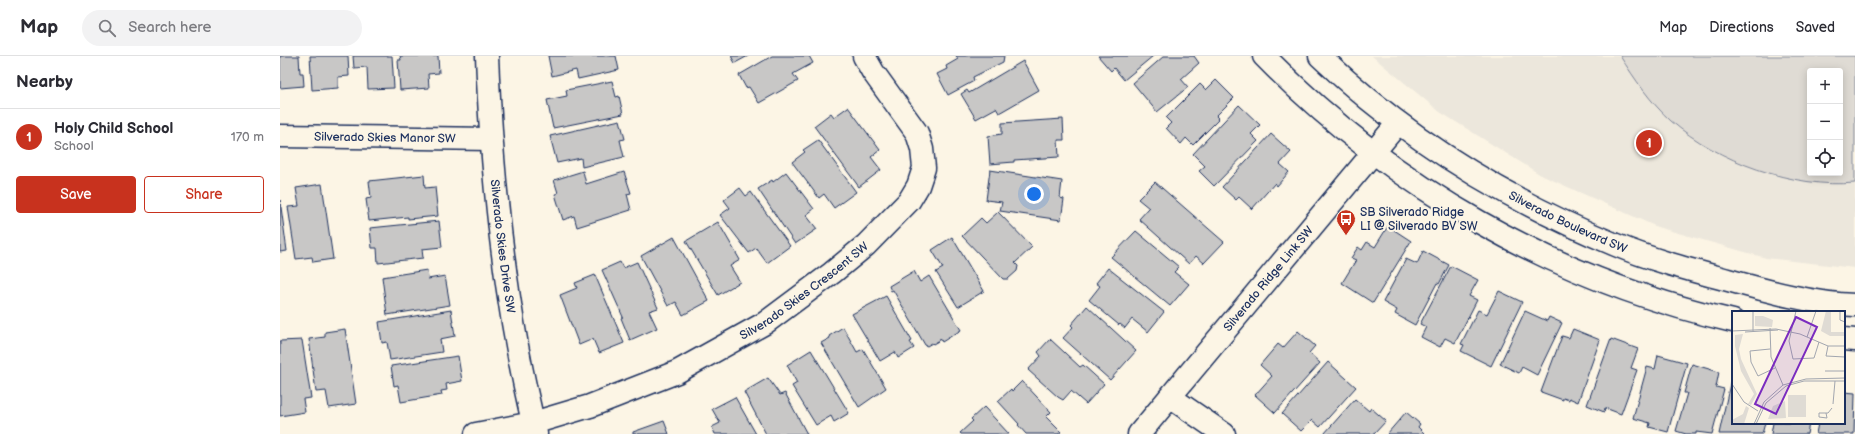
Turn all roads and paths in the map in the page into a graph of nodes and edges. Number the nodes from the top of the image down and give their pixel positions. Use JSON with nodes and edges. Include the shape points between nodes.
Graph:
{"nodes":[{"id":1,"x":488,"y":56,"type":"edge"},
{"id":2,"x":864,"y":56,"type":"edge"},
{"id":3,"x":1264,"y":56,"type":"edge"},
{"id":4,"x":1320,"y":56,"type":"edge"},
{"id":5,"x":1398,"y":123,"type":"junction"},
{"id":6,"x":280,"y":136,"type":"edge"},
{"id":7,"x":491,"y":139,"type":"junction"},
{"id":8,"x":1373,"y":153,"type":"junction"},
{"id":9,"x":1855,"y":305,"type":"edge"},
{"id":10,"x":1732,"y":321,"type":"edge"},
{"id":11,"x":1170,"y":397,"type":"junction"},
{"id":12,"x":535,"y":429,"type":"edge"},
{"id":13,"x":476,"y":434,"type":"edge"},
{"id":14,"x":1139,"y":434,"type":"edge"},
{"id":15,"x":1224,"y":434,"type":"edge"}],
"edges":[{"from":1,"to":7,"type":"street","name":"Silverado Skies Drive SW"},
{"from":2,"to":12,"type":"street","name":"Silverado Skies Crescent SW","via":[[917,133],[922,149],[924,168],[909,201],[866,245],[765,323],[678,372]]},
{"from":3,"to":8,"type":"street","via":[[1303,94]]},
{"from":4,"to":5,"type":"street","name":"Silverado Boulevard SW"},
{"from":5,"to":8,"type":"street","name":"Silverado Ridge Link SW"},
{"from":5,"to":9,"type":"street","name":"Silverado Boulevard SW","via":[[1451,160],[1526,204],[1617,246],[1686,269],[1758,288],[1839,305]]},
{"from":6,"to":7,"type":"street","name":"Silverado Skies Manor SW"},
{"from":7,"to":12,"type":"street","name":"Silverado Skies Drive SW","via":[[502,250]]},
{"from":8,"to":10,"type":"street","via":[[1447,204],[1509,239],[1594,278],[1657,300]]},
{"from":8,"to":11,"type":"street","name":"Silverado Ridge Link SW"},
{"from":11,"to":14,"type":"street","name":"Silverado Ridge Link SW"},
{"from":11,"to":15,"type":"street"},
{"from":12,"to":13,"type":"street","name":"Silverado Skies Crescent SW"}]}
